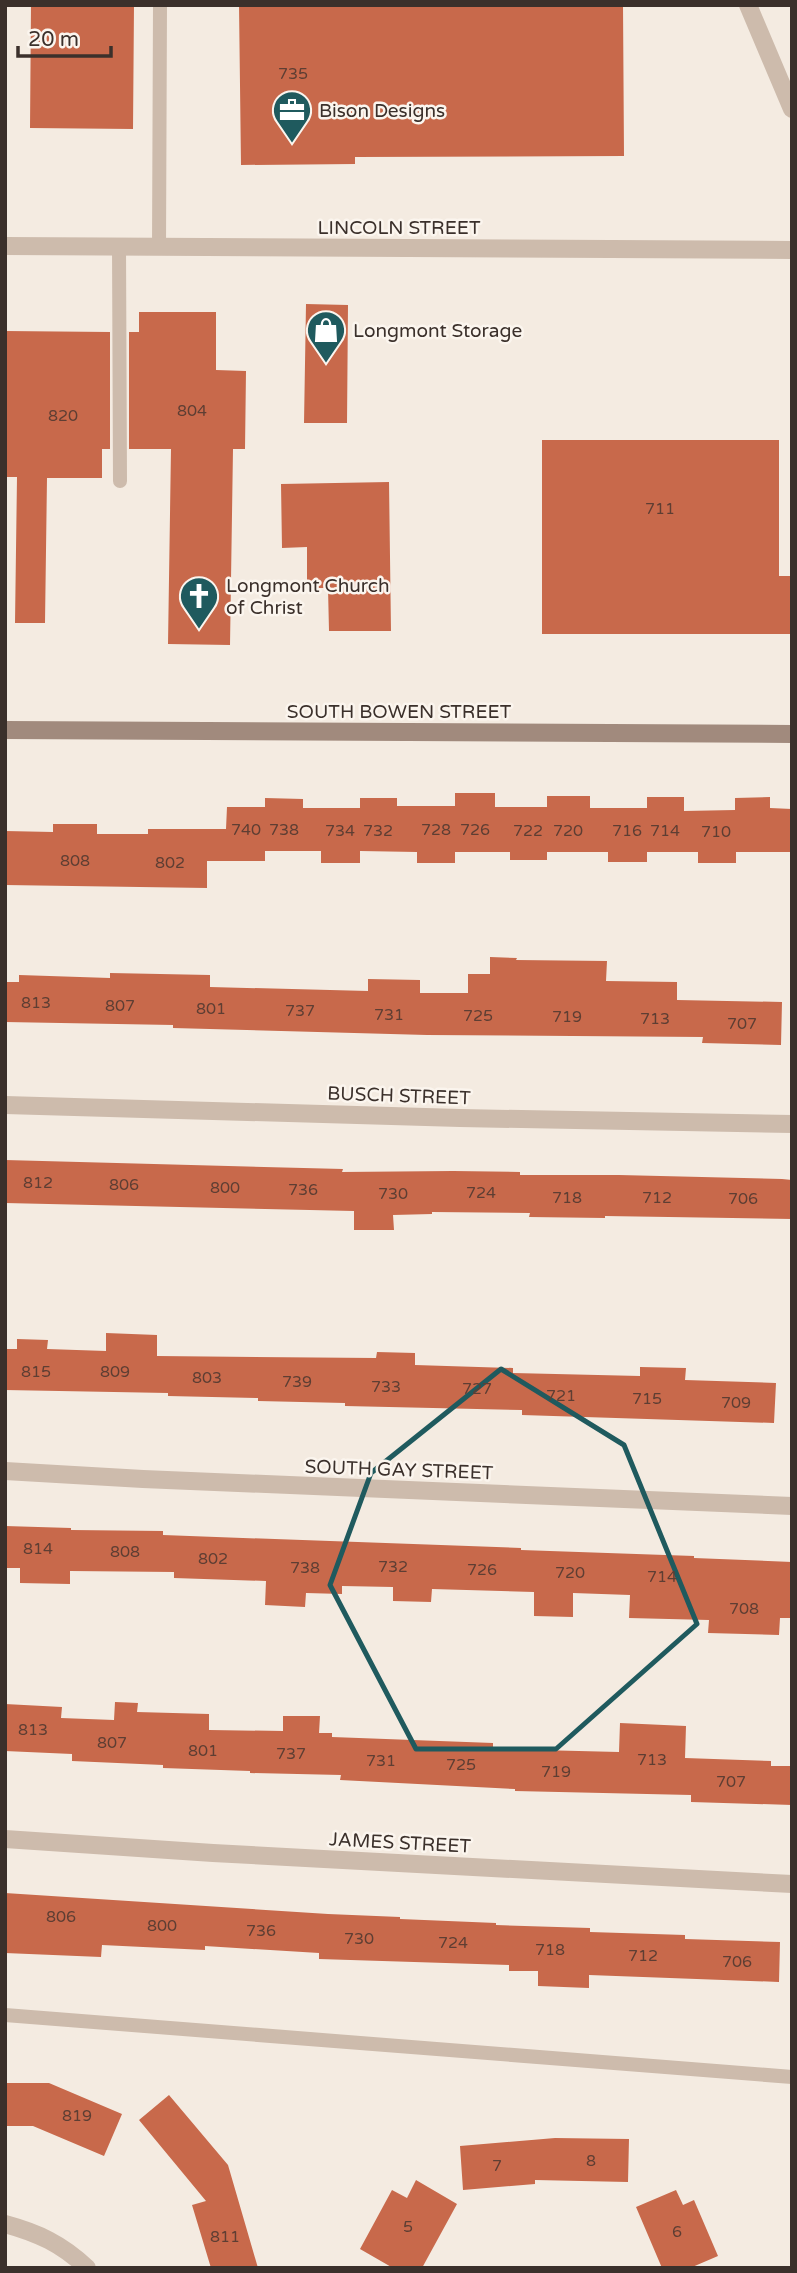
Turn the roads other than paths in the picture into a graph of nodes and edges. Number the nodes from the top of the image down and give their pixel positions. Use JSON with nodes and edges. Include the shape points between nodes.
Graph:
{"nodes":[{"id":1,"x":160,"y":5,"type":"edge"},
{"id":2,"x":748,"y":5,"type":"edge"},
{"id":3,"x":792,"y":109,"type":"edge"},
{"id":4,"x":119,"y":245,"type":"junction"},
{"id":5,"x":5,"y":246,"type":"edge"},
{"id":6,"x":159,"y":247,"type":"junction"},
{"id":7,"x":792,"y":250,"type":"edge"},
{"id":8,"x":120,"y":481,"type":"dead end"},
{"id":9,"x":5,"y":730,"type":"edge"},
{"id":10,"x":792,"y":734,"type":"edge"},
{"id":11,"x":5,"y":1105,"type":"edge"},
{"id":12,"x":792,"y":1124,"type":"edge"},
{"id":13,"x":5,"y":1471,"type":"edge"},
{"id":14,"x":792,"y":1506,"type":"edge"},
{"id":15,"x":5,"y":1839,"type":"edge"},
{"id":16,"x":792,"y":1884,"type":"edge"},
{"id":17,"x":5,"y":2015,"type":"edge"},
{"id":18,"x":792,"y":2077,"type":"edge"},
{"id":19,"x":5,"y":2224,"type":"edge"},
{"id":20,"x":87,"y":2268,"type":"edge"}],
"edges":[{"from":1,"to":6,"type":"lane"},
{"from":2,"to":3,"type":"street"},
{"from":4,"to":5,"type":"street","name":"LINCOLN STREET"},
{"from":4,"to":6,"type":"street","name":"LINCOLN STREET"},
{"from":4,"to":8,"type":"lane"},
{"from":6,"to":7,"type":"street","name":"LINCOLN STREET"},
{"from":9,"to":10,"type":"street","name":"SOUTH BOWEN STREET"},
{"from":11,"to":12,"type":"street","name":"BUSCH STREET"},
{"from":13,"to":14,"type":"street","name":"SOUTH GAY STREET"},
{"from":15,"to":16,"type":"street","name":"JAMES STREET"},
{"from":17,"to":18,"type":"lane"},
{"from":19,"to":20,"type":"street","via":[[69,2250]]}]}
